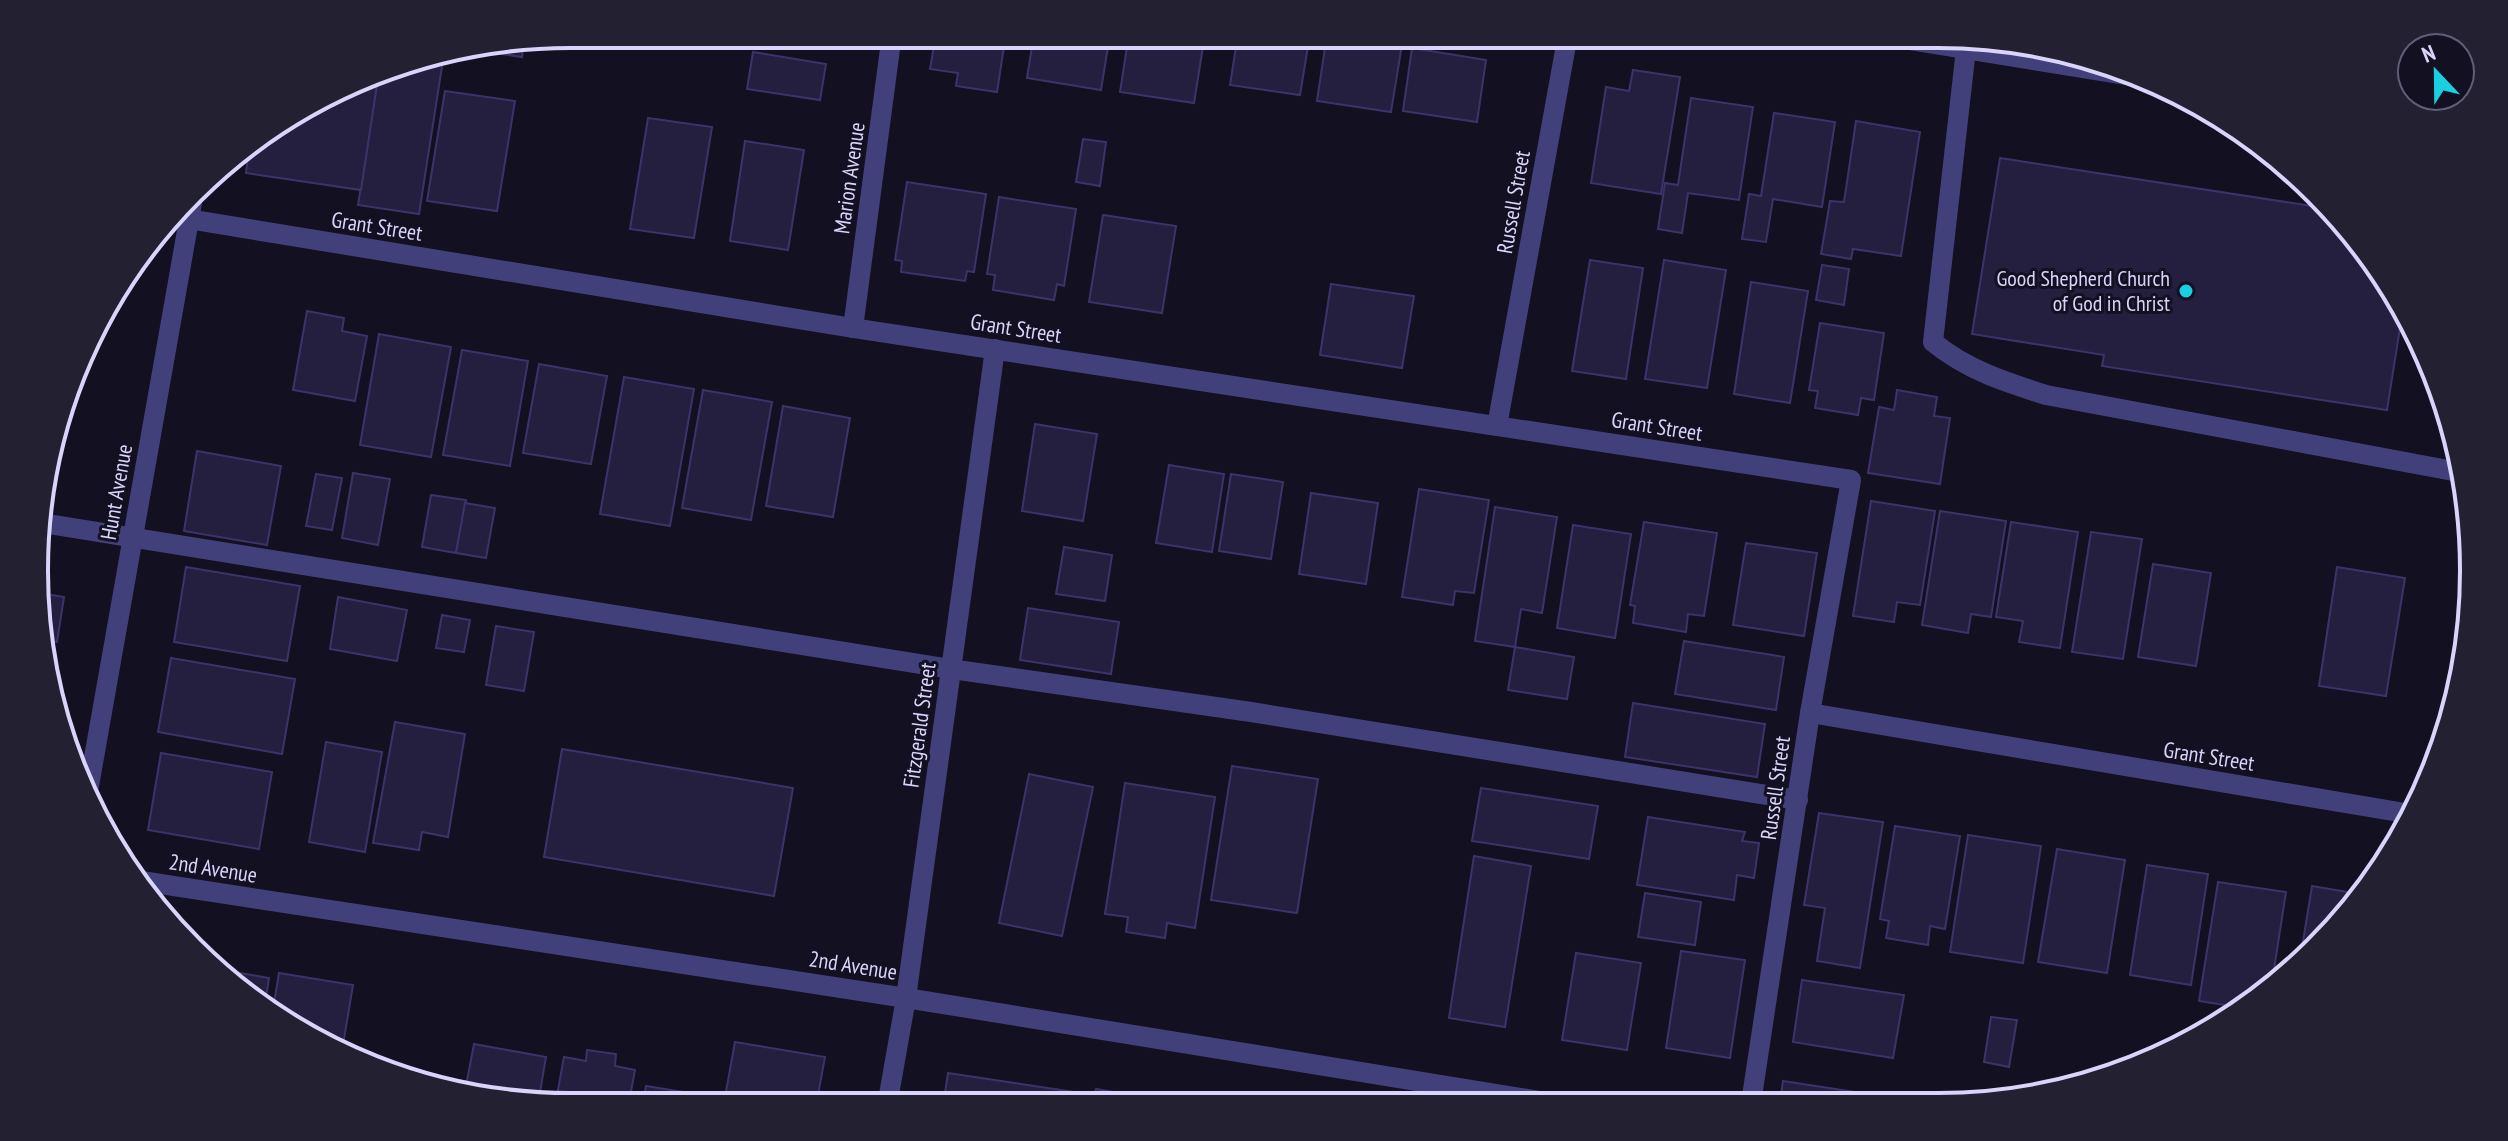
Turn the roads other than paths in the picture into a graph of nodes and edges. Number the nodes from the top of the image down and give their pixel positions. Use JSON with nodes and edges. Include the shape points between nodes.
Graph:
{"nodes":[{"id":1,"x":890,"y":48,"type":"edge"},
{"id":2,"x":1565,"y":48,"type":"edge"},
{"id":3,"x":1966,"y":49,"type":"joint"},
{"id":4,"x":2076,"y":67,"type":"edge"},
{"id":5,"x":185,"y":218,"type":"edge"},
{"id":6,"x":181,"y":222,"type":"edge"},
{"id":7,"x":853,"y":328,"type":"junction"},
{"id":8,"x":995,"y":349,"type":"junction"},
{"id":9,"x":1497,"y":426,"type":"junction"},
{"id":10,"x":2450,"y":470,"type":"edge"},
{"id":11,"x":1851,"y":480,"type":"joint"},
{"id":12,"x":50,"y":524,"type":"edge"},
{"id":13,"x":132,"y":538,"type":"junction"},
{"id":14,"x":951,"y":669,"type":"junction"},
{"id":15,"x":1810,"y":713,"type":"junction"},
{"id":16,"x":91,"y":776,"type":"edge"},
{"id":17,"x":1798,"y":800,"type":"junction"},
{"id":18,"x":2401,"y":812,"type":"edge"},
{"id":19,"x":151,"y":883,"type":"edge"},
{"id":20,"x":906,"y":998,"type":"junction"},
{"id":21,"x":889,"y":1093,"type":"edge"},
{"id":22,"x":1490,"y":1093,"type":"edge"},
{"id":23,"x":1753,"y":1093,"type":"edge"}],
"edges":[{"from":1,"to":7,"type":"street","name":"Marion Avenue"},
{"from":2,"to":9,"type":"street","name":"Russell Street"},
{"from":3,"to":4,"type":"street"},
{"from":3,"to":10,"type":"street","via":[[1933,342],[1983,374],[2046,395]]},
{"from":5,"to":7,"type":"street","name":"Grant Street"},
{"from":6,"to":13,"type":"street","name":"Hunt Avenue"},
{"from":7,"to":8,"type":"street","name":"Grant Street"},
{"from":8,"to":9,"type":"street","name":"Grant Street"},
{"from":8,"to":14,"type":"street","name":"Fitzgerald Street"},
{"from":9,"to":11,"type":"street","name":"Grant Street"},
{"from":11,"to":15,"type":"street","name":"Russell Street"},
{"from":12,"to":13,"type":"street"},
{"from":13,"to":14,"type":"street"},
{"from":13,"to":16,"type":"street","name":"Hunt Avenue"},
{"from":14,"to":17,"type":"street"},
{"from":14,"to":20,"type":"street","name":"Fitzgerald Street"},
{"from":15,"to":17,"type":"street","name":"Russell Street"},
{"from":15,"to":18,"type":"street","name":"Grant Street"},
{"from":17,"to":23,"type":"street","name":"Russell Street"},
{"from":19,"to":20,"type":"street","name":"2nd Avenue"},
{"from":20,"to":21,"type":"street","name":"Fitzgerald Street"},
{"from":20,"to":22,"type":"street","name":"2nd Avenue"}]}
